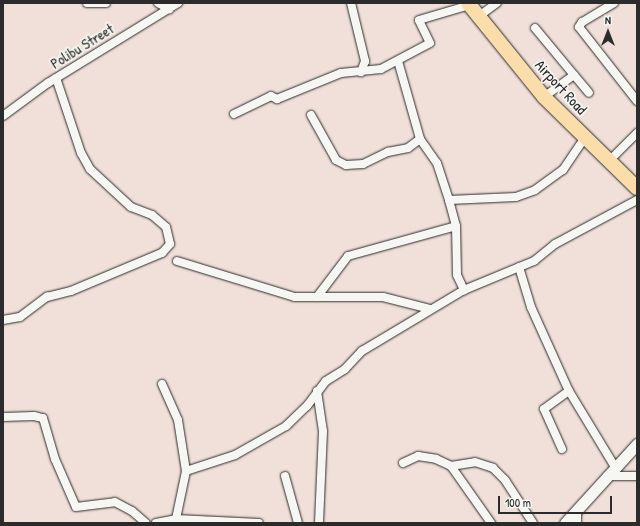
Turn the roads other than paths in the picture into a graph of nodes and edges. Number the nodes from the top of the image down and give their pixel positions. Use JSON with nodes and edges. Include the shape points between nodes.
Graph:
{"nodes":[{"id":1,"x":87,"y":3,"type":"edge"},
{"id":2,"x":106,"y":3,"type":"edge"},
{"id":3,"x":158,"y":3,"type":"edge"},
{"id":4,"x":178,"y":3,"type":"edge"},
{"id":5,"x":351,"y":3,"type":"edge"},
{"id":6,"x":497,"y":3,"type":"edge"},
{"id":7,"x":614,"y":3,"type":"edge"},
{"id":8,"x":469,"y":4,"type":"edge"},
{"id":9,"x":169,"y":9,"type":"junction"},
{"id":10,"x":479,"y":16,"type":"junction"},
{"id":11,"x":535,"y":28,"type":"dead end"},
{"id":12,"x":398,"y":61,"type":"junction"},
{"id":13,"x":361,"y":72,"type":"junction"},
{"id":14,"x":574,"y":75,"type":"junction"},
{"id":15,"x":56,"y":78,"type":"junction"},
{"id":16,"x":589,"y":93,"type":"dead end"},
{"id":17,"x":544,"y":97,"type":"junction"},
{"id":18,"x":637,"y":101,"type":"edge"},
{"id":19,"x":234,"y":114,"type":"dead end"},
{"id":20,"x":311,"y":115,"type":"dead end"},
{"id":21,"x":3,"y":116,"type":"edge"},
{"id":22,"x":637,"y":133,"type":"edge"},
{"id":23,"x":585,"y":137,"type":"junction"},
{"id":24,"x":420,"y":139,"type":"junction"},
{"id":25,"x":609,"y":161,"type":"junction"},
{"id":26,"x":637,"y":188,"type":"edge"},
{"id":27,"x":450,"y":200,"type":"junction"},
{"id":28,"x":637,"y":200,"type":"edge"},
{"id":29,"x":456,"y":226,"type":"junction"},
{"id":30,"x":177,"y":261,"type":"dead end"},
{"id":31,"x":519,"y":267,"type":"junction"},
{"id":32,"x":464,"y":290,"type":"junction"},
{"id":33,"x":317,"y":297,"type":"junction"},
{"id":34,"x":430,"y":309,"type":"junction"},
{"id":35,"x":3,"y":320,"type":"edge"},
{"id":36,"x":162,"y":384,"type":"dead end"},
{"id":37,"x":317,"y":391,"type":"junction"},
{"id":38,"x":570,"y":391,"type":"junction"},
{"id":39,"x":3,"y":416,"type":"edge"},
{"id":40,"x":637,"y":444,"type":"edge"},
{"id":41,"x":562,"y":449,"type":"dead end"},
{"id":42,"x":403,"y":463,"type":"dead end"},
{"id":43,"x":451,"y":466,"type":"junction"},
{"id":44,"x":615,"y":467,"type":"junction"},
{"id":45,"x":186,"y":471,"type":"junction"},
{"id":46,"x":285,"y":476,"type":"dead end"},
{"id":47,"x":607,"y":476,"type":"junction"},
{"id":48,"x":637,"y":476,"type":"edge"},
{"id":49,"x":577,"y":512,"type":"junction"},
{"id":50,"x":176,"y":518,"type":"junction"},
{"id":51,"x":298,"y":522,"type":"edge"},
{"id":52,"x":146,"y":523,"type":"edge"},
{"id":53,"x":156,"y":523,"type":"edge"},
{"id":54,"x":259,"y":523,"type":"edge"},
{"id":55,"x":289,"y":523,"type":"edge"},
{"id":56,"x":318,"y":523,"type":"edge"},
{"id":57,"x":491,"y":523,"type":"edge"},
{"id":58,"x":533,"y":523,"type":"edge"},
{"id":59,"x":565,"y":523,"type":"edge"},
{"id":60,"x":577,"y":523,"type":"edge"}],
"edges":[{"from":1,"to":2,"type":"street"},
{"from":3,"to":9,"type":"street"},
{"from":4,"to":9,"type":"street","name":"Polibu Street"},
{"from":5,"to":13,"type":"street","via":[[365,61]]},
{"from":6,"to":10,"type":"street"},
{"from":7,"to":18,"type":"street","via":[[582,22],[579,27]]},
{"from":8,"to":10,"type":"highway","name":"Airport Road"},
{"from":8,"to":12,"type":"street","via":[[419,20],[430,43]]},
{"from":9,"to":15,"type":"street","name":"Polibu Street"},
{"from":10,"to":17,"type":"highway","name":"Airport Road"},
{"from":11,"to":14,"type":"street"},
{"from":12,"to":13,"type":"street","via":[[381,69]]},
{"from":12,"to":24,"type":"street"},
{"from":13,"to":19,"type":"street","via":[[341,73],[277,99],[271,96]]},
{"from":14,"to":16,"type":"street"},
{"from":14,"to":17,"type":"street"},
{"from":15,"to":21,"type":"street","name":"Polibu Street"},
{"from":15,"to":35,"type":"street","via":[[81,154],[90,169],[130,208],[152,215],[166,227],[170,244],[162,253],[70,291],[46,297],[20,317]]},
{"from":17,"to":23,"type":"highway","name":"Airport Road"},
{"from":20,"to":24,"type":"street","via":[[336,160],[346,166],[363,164],[388,152],[408,148]]},
{"from":22,"to":25,"type":"street"},
{"from":23,"to":25,"type":"highway","name":"Airport Road"},
{"from":23,"to":27,"type":"street","via":[[563,170],[536,190],[516,198]]},
{"from":24,"to":27,"type":"street","via":[[437,163]]},
{"from":25,"to":26,"type":"highway","name":"Airport Road"},
{"from":27,"to":29,"type":"street"},
{"from":28,"to":31,"type":"street","via":[[556,244],[534,261]]},
{"from":29,"to":32,"type":"street","via":[[457,275]]},
{"from":29,"to":33,"type":"street","via":[[348,256]]},
{"from":30,"to":33,"type":"street","via":[[295,297]]},
{"from":31,"to":32,"type":"street"},
{"from":31,"to":38,"type":"street","via":[[531,307]]},
{"from":32,"to":34,"type":"street"},
{"from":33,"to":34,"type":"street","via":[[383,297]]},
{"from":34,"to":37,"type":"street","via":[[362,351],[345,369]]},
{"from":36,"to":45,"type":"street","via":[[178,420]]},
{"from":37,"to":45,"type":"street","via":[[307,406],[286,426],[235,455]]},
{"from":37,"to":56,"type":"street","via":[[323,431]]},
{"from":38,"to":41,"type":"street","via":[[544,409]]},
{"from":38,"to":44,"type":"street"},
{"from":39,"to":52,"type":"street","via":[[43,418],[55,459],[76,507],[115,502],[132,511]]},
{"from":40,"to":44,"type":"street"},
{"from":42,"to":43,"type":"street","via":[[418,456],[436,459]]},
{"from":43,"to":57,"type":"street"},
{"from":43,"to":58,"type":"street","via":[[475,462],[493,468],[505,480]]},
{"from":44,"to":47,"type":"street"},
{"from":45,"to":50,"type":"street"},
{"from":46,"to":51,"type":"street"},
{"from":47,"to":48,"type":"street"},
{"from":47,"to":49,"type":"street"},
{"from":49,"to":59,"type":"street"},
{"from":49,"to":60,"type":"street"},
{"from":50,"to":53,"type":"street"},
{"from":50,"to":54,"type":"street"},
{"from":51,"to":55,"type":"street"}]}
